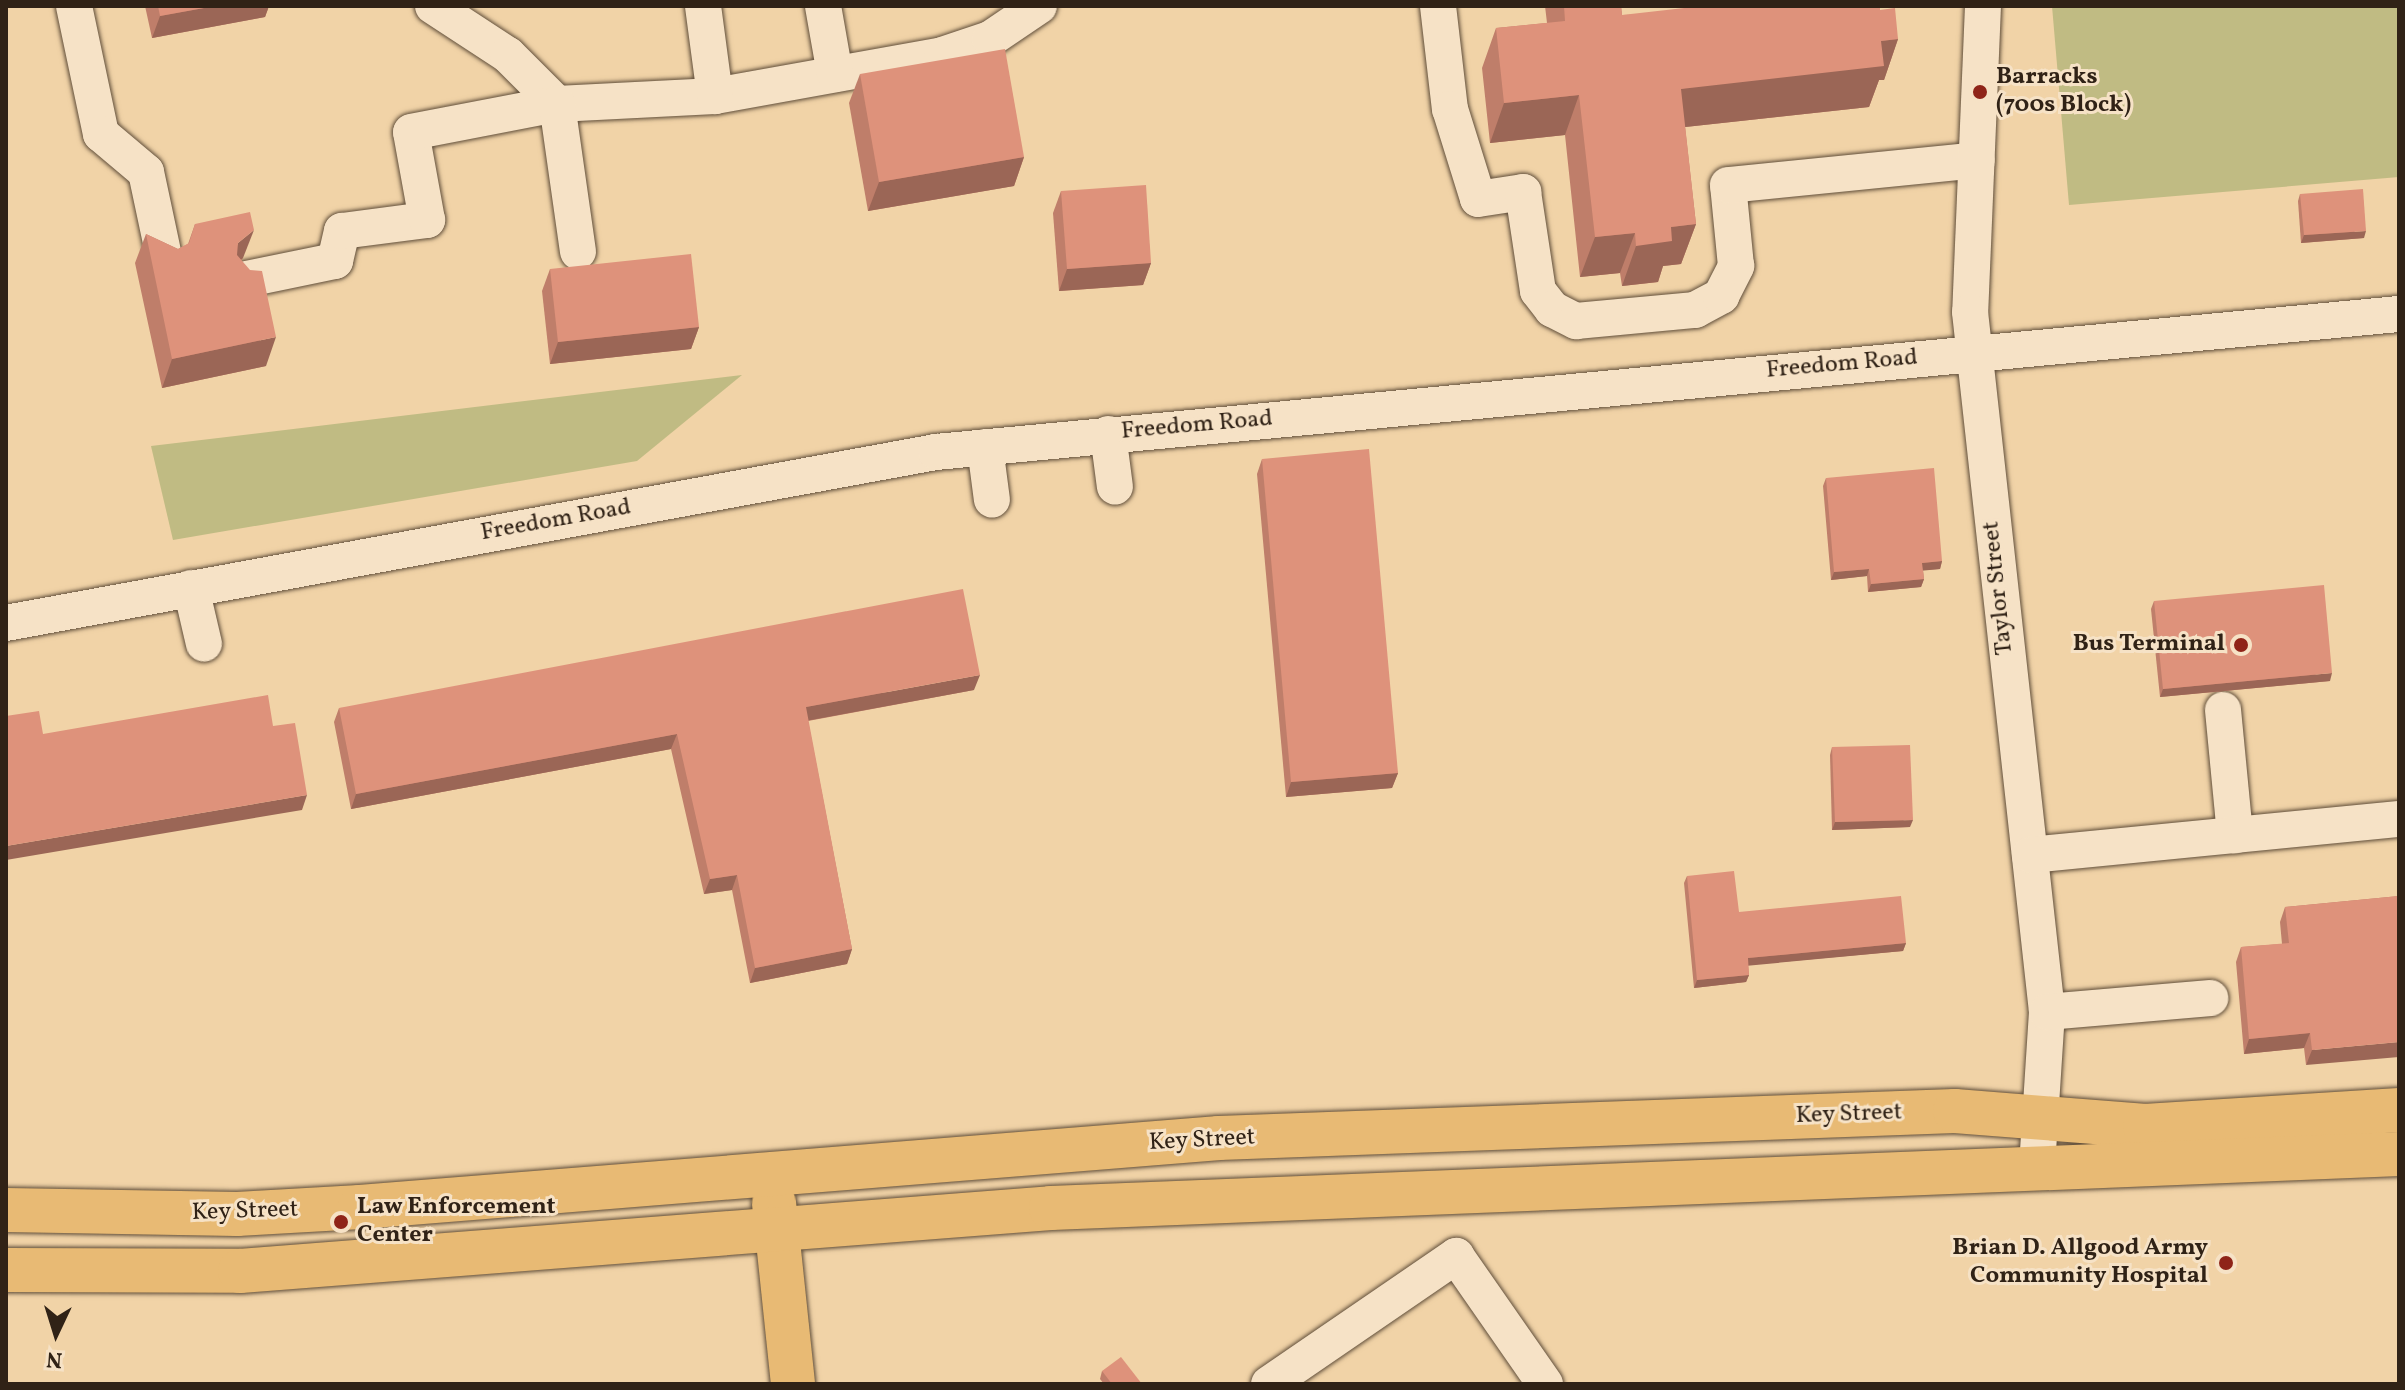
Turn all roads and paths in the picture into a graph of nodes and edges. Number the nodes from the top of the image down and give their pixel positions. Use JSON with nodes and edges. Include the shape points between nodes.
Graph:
{"nodes":[{"id":1,"x":74,"y":6,"type":"edge"},
{"id":2,"x":433,"y":6,"type":"edge"},
{"id":3,"x":703,"y":6,"type":"edge"},
{"id":4,"x":823,"y":6,"type":"edge"},
{"id":5,"x":1039,"y":6,"type":"edge"},
{"id":6,"x":1438,"y":6,"type":"edge"},
{"id":7,"x":1983,"y":6,"type":"edge"},
{"id":8,"x":835,"y":74,"type":"junction"},
{"id":9,"x":715,"y":96,"type":"junction"},
{"id":10,"x":557,"y":104,"type":"junction"},
{"id":11,"x":1977,"y":160,"type":"junction"},
{"id":12,"x":578,"y":252,"type":"dead end"},
{"id":13,"x":164,"y":257,"type":"edge"},
{"id":14,"x":247,"y":279,"type":"edge"},
{"id":15,"x":2399,"y":314,"type":"edge"},
{"id":16,"x":1974,"y":352,"type":"junction"},
{"id":17,"x":1108,"y":434,"type":"junction"},
{"id":18,"x":985,"y":447,"type":"junction"},
{"id":19,"x":1115,"y":487,"type":"dead end"},
{"id":20,"x":992,"y":500,"type":"dead end"},
{"id":21,"x":191,"y":588,"type":"junction"},
{"id":22,"x":6,"y":623,"type":"edge"},
{"id":23,"x":204,"y":644,"type":"dead end"},
{"id":24,"x":2223,"y":710,"type":"dead end"},
{"id":25,"x":2399,"y":819,"type":"edge"},
{"id":26,"x":2235,"y":835,"type":"junction"},
{"id":27,"x":2030,"y":855,"type":"junction"},
{"id":28,"x":2210,"y":998,"type":"dead end"},
{"id":29,"x":2047,"y":1012,"type":"junction"},
{"id":30,"x":2399,"y":1110,"type":"edge"},
{"id":31,"x":2040,"y":1117,"type":"junction"},
{"id":32,"x":2399,"y":1154,"type":"edge"},
{"id":33,"x":2037,"y":1168,"type":"junction"},
{"id":34,"x":772,"y":1172,"type":"junction"},
{"id":35,"x":6,"y":1210,"type":"edge"},
{"id":36,"x":777,"y":1231,"type":"junction"},
{"id":37,"x":6,"y":1270,"type":"edge"},
{"id":38,"x":793,"y":1384,"type":"edge"},
{"id":39,"x":1269,"y":1384,"type":"edge"},
{"id":40,"x":1545,"y":1384,"type":"edge"}],
"edges":[{"from":1,"to":13,"type":"street","via":[[101,134],[146,172]]},
{"from":2,"to":10,"type":"street","via":[[508,55]]},
{"from":3,"to":9,"type":"street"},
{"from":4,"to":8,"type":"street"},
{"from":5,"to":8,"type":"street","via":[[990,39],[942,55]]},
{"from":6,"to":11,"type":"street","via":[[1450,109],[1478,199],[1523,192],[1538,291],[1576,321],[1695,310],[1721,296],[1736,266],[1728,185]]},
{"from":7,"to":11,"type":"street","name":"Taylor Street"},
{"from":8,"to":9,"type":"street"},
{"from":9,"to":10,"type":"street"},
{"from":10,"to":12,"type":"street"},
{"from":10,"to":14,"type":"street","via":[[411,132],[427,220],[342,231],[335,261]]},
{"from":11,"to":16,"type":"street","name":"Taylor Street"},
{"from":15,"to":16,"type":"street","name":"Freedom Road"},
{"from":16,"to":17,"type":"street","name":"Freedom Road"},
{"from":16,"to":27,"type":"street","name":"Taylor Street"},
{"from":17,"to":18,"type":"street","name":"Freedom Road"},
{"from":17,"to":19,"type":"street"},
{"from":18,"to":20,"type":"street"},
{"from":18,"to":21,"type":"street","name":"Freedom Road"},
{"from":21,"to":22,"type":"street","name":"Freedom Road"},
{"from":21,"to":23,"type":"street"},
{"from":24,"to":26,"type":"street"},
{"from":25,"to":26,"type":"street"},
{"from":26,"to":27,"type":"street"},
{"from":27,"to":29,"type":"street","name":"Taylor Street"},
{"from":28,"to":29,"type":"street"},
{"from":29,"to":31,"type":"street","name":"Taylor Street"},
{"from":30,"to":31,"type":"main road","name":"Key Street","via":[[2145,1126]]},
{"from":31,"to":33,"type":"street","name":"Taylor Street"},
{"from":31,"to":34,"type":"main road","name":"Key Street","via":[[1955,1111],[1219,1138]]},
{"from":32,"to":33,"type":"main road"},
{"from":33,"to":36,"type":"main road","via":[[1224,1199]]},
{"from":34,"to":35,"type":"main road","name":"Key Street","via":[[237,1214]]},
{"from":34,"to":36,"type":"main road"},
{"from":36,"to":37,"type":"main road","via":[[240,1271]]},
{"from":36,"to":38,"type":"main road"},
{"from":39,"to":40,"type":"street","via":[[1456,1256]]}]}
